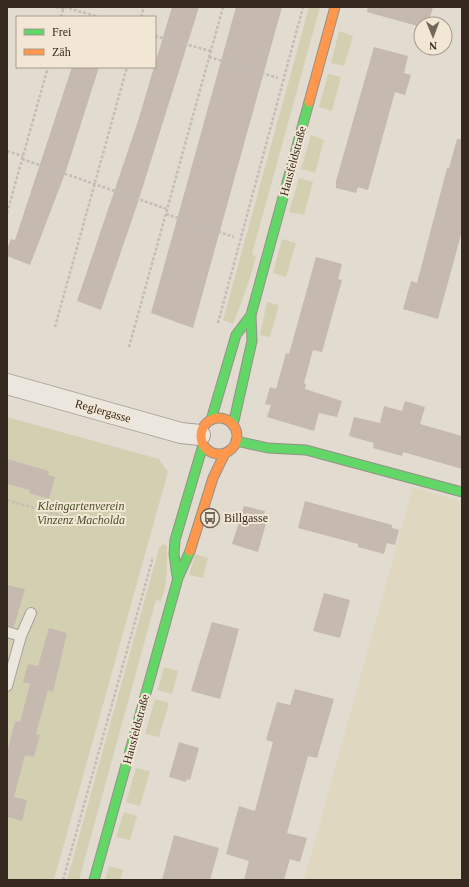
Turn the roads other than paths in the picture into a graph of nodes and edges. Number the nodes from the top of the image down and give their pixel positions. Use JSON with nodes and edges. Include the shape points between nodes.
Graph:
{"nodes":[{"id":1,"x":335,"y":7,"type":"edge"},
{"id":2,"x":251,"y":315,"type":"junction"},
{"id":3,"x":7,"y":384,"type":"edge"},
{"id":4,"x":232,"y":424,"type":"junction"},
{"id":5,"x":205,"y":433,"type":"junction"},
{"id":6,"x":236,"y":441,"type":"junction"},
{"id":7,"x":225,"y":453,"type":"junction"},
{"id":8,"x":462,"y":492,"type":"edge"},
{"id":9,"x":178,"y":578,"type":"junction"},
{"id":10,"x":31,"y":613,"type":"dead end"},
{"id":11,"x":7,"y":632,"type":"edge"},
{"id":12,"x":21,"y":636,"type":"junction"},
{"id":13,"x":7,"y":686,"type":"edge"},
{"id":14,"x":94,"y":880,"type":"edge"}],
"edges":[{"from":1,"to":2,"type":"street","name":"Hausfeldstraße"},
{"from":2,"to":4,"type":"street","name":"Hausfeldstraße","via":[[252,341]]},
{"from":2,"to":5,"type":"street","name":"Hausfeldstraße","via":[[236,335]]},
{"from":3,"to":5,"type":"street","name":"Reglergasse","via":[[181,433]]},
{"from":4,"to":5,"type":"street","via":[[223,419]]},
{"from":4,"to":6,"type":"street","via":[[237,433]]},
{"from":5,"to":7,"type":"street","via":[[212,453]]},
{"from":5,"to":9,"type":"street","name":"Hausfeldstraße","via":[[175,540],[174,554]]},
{"from":6,"to":7,"type":"street"},
{"from":6,"to":8,"type":"street","via":[[268,448],[306,450]]},
{"from":7,"to":9,"type":"street","name":"Hausfeldstraße","via":[[213,478],[190,550]]},
{"from":9,"to":14,"type":"street","name":"Hausfeldstraße"},
{"from":10,"to":12,"type":"lane"},
{"from":11,"to":12,"type":"lane"},
{"from":12,"to":13,"type":"lane"}]}
